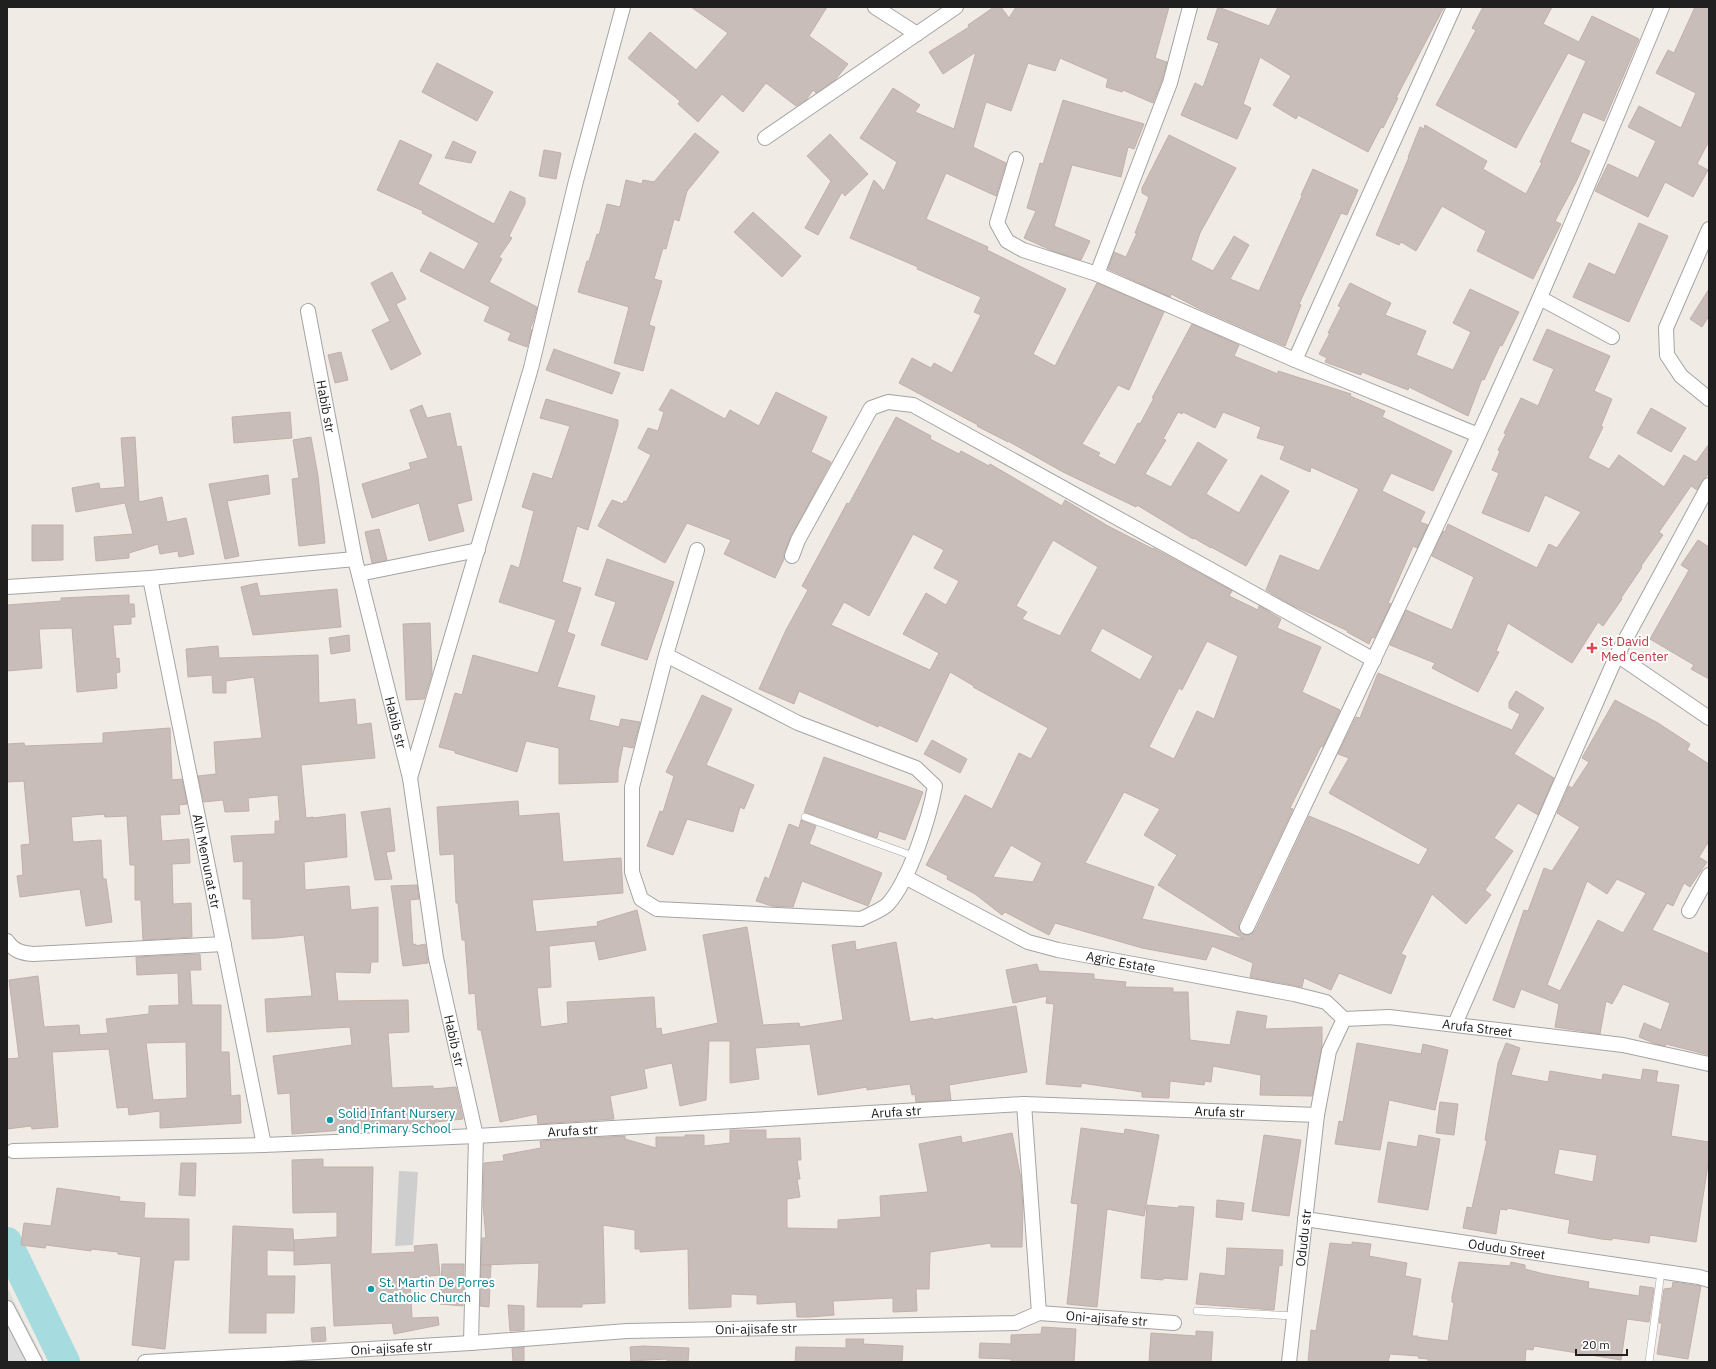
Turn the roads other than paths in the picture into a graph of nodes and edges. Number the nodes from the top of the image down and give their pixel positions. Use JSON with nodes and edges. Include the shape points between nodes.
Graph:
{"nodes":[{"id":1,"x":623,"y":7,"type":"edge"},
{"id":2,"x":874,"y":7,"type":"edge"},
{"id":3,"x":956,"y":7,"type":"edge"},
{"id":4,"x":1190,"y":7,"type":"edge"},
{"id":5,"x":1454,"y":7,"type":"edge"},
{"id":6,"x":1662,"y":7,"type":"edge"},
{"id":7,"x":917,"y":34,"type":"junction"},
{"id":8,"x":765,"y":138,"type":"dead end"},
{"id":9,"x":1016,"y":159,"type":"dead end"},
{"id":10,"x":1709,"y":228,"type":"edge"},
{"id":11,"x":1097,"y":274,"type":"junction"},
{"id":12,"x":1540,"y":298,"type":"junction"},
{"id":13,"x":308,"y":311,"type":"dead end"},
{"id":14,"x":1612,"y":337,"type":"dead end"},
{"id":15,"x":1296,"y":360,"type":"junction"},
{"id":16,"x":1709,"y":399,"type":"edge"},
{"id":17,"x":1478,"y":435,"type":"junction"},
{"id":18,"x":1709,"y":485,"type":"edge"},
{"id":19,"x":478,"y":550,"type":"junction"},
{"id":20,"x":696,"y":550,"type":"dead end"},
{"id":21,"x":792,"y":556,"type":"dead end"},
{"id":22,"x":355,"y":559,"type":"junction"},
{"id":23,"x":359,"y":574,"type":"junction"},
{"id":24,"x":150,"y":578,"type":"junction"},
{"id":25,"x":7,"y":587,"type":"edge"},
{"id":26,"x":666,"y":655,"type":"junction"},
{"id":27,"x":1617,"y":655,"type":"junction"},
{"id":28,"x":1374,"y":660,"type":"junction"},
{"id":29,"x":1709,"y":718,"type":"edge"},
{"id":30,"x":410,"y":778,"type":"junction"},
{"id":31,"x":805,"y":817,"type":"dead end"},
{"id":32,"x":913,"y":856,"type":"junction"},
{"id":33,"x":1709,"y":875,"type":"edge"},
{"id":34,"x":905,"y":877,"type":"junction"},
{"id":35,"x":1689,"y":911,"type":"dead end"},
{"id":36,"x":1247,"y":927,"type":"dead end"},
{"id":37,"x":7,"y":942,"type":"edge"},
{"id":38,"x":224,"y":944,"type":"junction"},
{"id":39,"x":1344,"y":1018,"type":"junction"},
{"id":40,"x":1455,"y":1024,"type":"junction"},
{"id":41,"x":1709,"y":1064,"type":"edge"},
{"id":42,"x":1024,"y":1104,"type":"junction"},
{"id":43,"x":1317,"y":1114,"type":"junction"},
{"id":44,"x":476,"y":1136,"type":"junction"},
{"id":45,"x":264,"y":1145,"type":"junction"},
{"id":46,"x":13,"y":1151,"type":"dead end"},
{"id":47,"x":1305,"y":1219,"type":"junction"},
{"id":48,"x":1661,"y":1272,"type":"junction"},
{"id":49,"x":1709,"y":1280,"type":"edge"},
{"id":50,"x":7,"y":1308,"type":"edge"},
{"id":51,"x":1197,"y":1311,"type":"dead end"},
{"id":52,"x":1040,"y":1314,"type":"junction"},
{"id":53,"x":1295,"y":1316,"type":"junction"},
{"id":54,"x":1174,"y":1323,"type":"dead end"},
{"id":55,"x":471,"y":1343,"type":"junction"},
{"id":56,"x":35,"y":1362,"type":"edge"},
{"id":57,"x":145,"y":1362,"type":"edge"},
{"id":58,"x":1289,"y":1362,"type":"edge"},
{"id":59,"x":1649,"y":1362,"type":"edge"}],
"edges":[{"from":1,"to":19,"type":"street","via":[[576,181],[530,368]]},
{"from":2,"to":7,"type":"street"},
{"from":3,"to":7,"type":"street"},
{"from":4,"to":11,"type":"street","via":[[1170,83]]},
{"from":5,"to":15,"type":"street"},
{"from":6,"to":12,"type":"street"},
{"from":7,"to":8,"type":"street"},
{"from":9,"to":11,"type":"street","via":[[997,223],[1007,241],[1023,250]]},
{"from":10,"to":16,"type":"street","via":[[1666,328],[1667,355],[1681,376]]},
{"from":11,"to":15,"type":"street"},
{"from":12,"to":14,"type":"street"},
{"from":12,"to":17,"type":"street"},
{"from":13,"to":22,"type":"street","name":"Habib str"},
{"from":15,"to":17,"type":"street"},
{"from":17,"to":28,"type":"street"},
{"from":18,"to":27,"type":"street"},
{"from":19,"to":23,"type":"street"},
{"from":19,"to":30,"type":"street"},
{"from":20,"to":26,"type":"street"},
{"from":21,"to":28,"type":"street","via":[[798,540],[871,408],[888,402],[913,405]]},
{"from":22,"to":23,"type":"street","name":"Habib str"},
{"from":22,"to":24,"type":"street"},
{"from":23,"to":30,"type":"street","name":"Habib str"},
{"from":24,"to":25,"type":"street"},
{"from":24,"to":38,"type":"street","name":"Alh Memunat str"},
{"from":26,"to":32,"type":"street","via":[[798,723],[916,768],[935,786],[930,811]]},
{"from":26,"to":34,"type":"street","via":[[632,786],[632,872],[641,899],[657,909],[861,920],[887,905]]},
{"from":27,"to":29,"type":"street"},
{"from":27,"to":40,"type":"street"},
{"from":28,"to":36,"type":"street"},
{"from":30,"to":44,"type":"street","name":"Habib str","via":[[436,958]]},
{"from":31,"to":32,"type":"lane"},
{"from":32,"to":34,"type":"street"},
{"from":33,"to":35,"type":"street"},
{"from":34,"to":39,"type":"street","name":"Agric Estate","via":[[1028,942],[1058,950],[1294,994],[1326,1002]]},
{"from":37,"to":38,"type":"street","via":[[21,953],[33,954]]},
{"from":38,"to":45,"type":"street","name":"Alh Memunat str"},
{"from":39,"to":40,"type":"street","name":"Arufa Street","via":[[1389,1017]]},
{"from":39,"to":43,"type":"street","via":[[1329,1051]]},
{"from":40,"to":41,"type":"street","name":"Arufa Street","via":[[1623,1045]]},
{"from":42,"to":43,"type":"street","name":"Arufa str"},
{"from":42,"to":44,"type":"street","name":"Arufa str"},
{"from":42,"to":52,"type":"street"},
{"from":43,"to":47,"type":"street","name":"Odudu str"},
{"from":44,"to":45,"type":"street"},
{"from":44,"to":55,"type":"street"},
{"from":45,"to":46,"type":"street"},
{"from":47,"to":48,"type":"street","name":"Odudu Street"},
{"from":47,"to":53,"type":"street","name":"Odudu str"},
{"from":48,"to":49,"type":"street","name":"Odudu Street"},
{"from":48,"to":59,"type":"lane"},
{"from":50,"to":56,"type":"street"},
{"from":51,"to":53,"type":"lane"},
{"from":52,"to":54,"type":"street","name":"Oni-ajisafe str"},
{"from":52,"to":55,"type":"street","name":"Oni-ajisafe str","via":[[1016,1323],[627,1331]]},
{"from":53,"to":58,"type":"street","name":"Odudu str"},
{"from":55,"to":57,"type":"street","name":"Oni-ajisafe str"}]}
